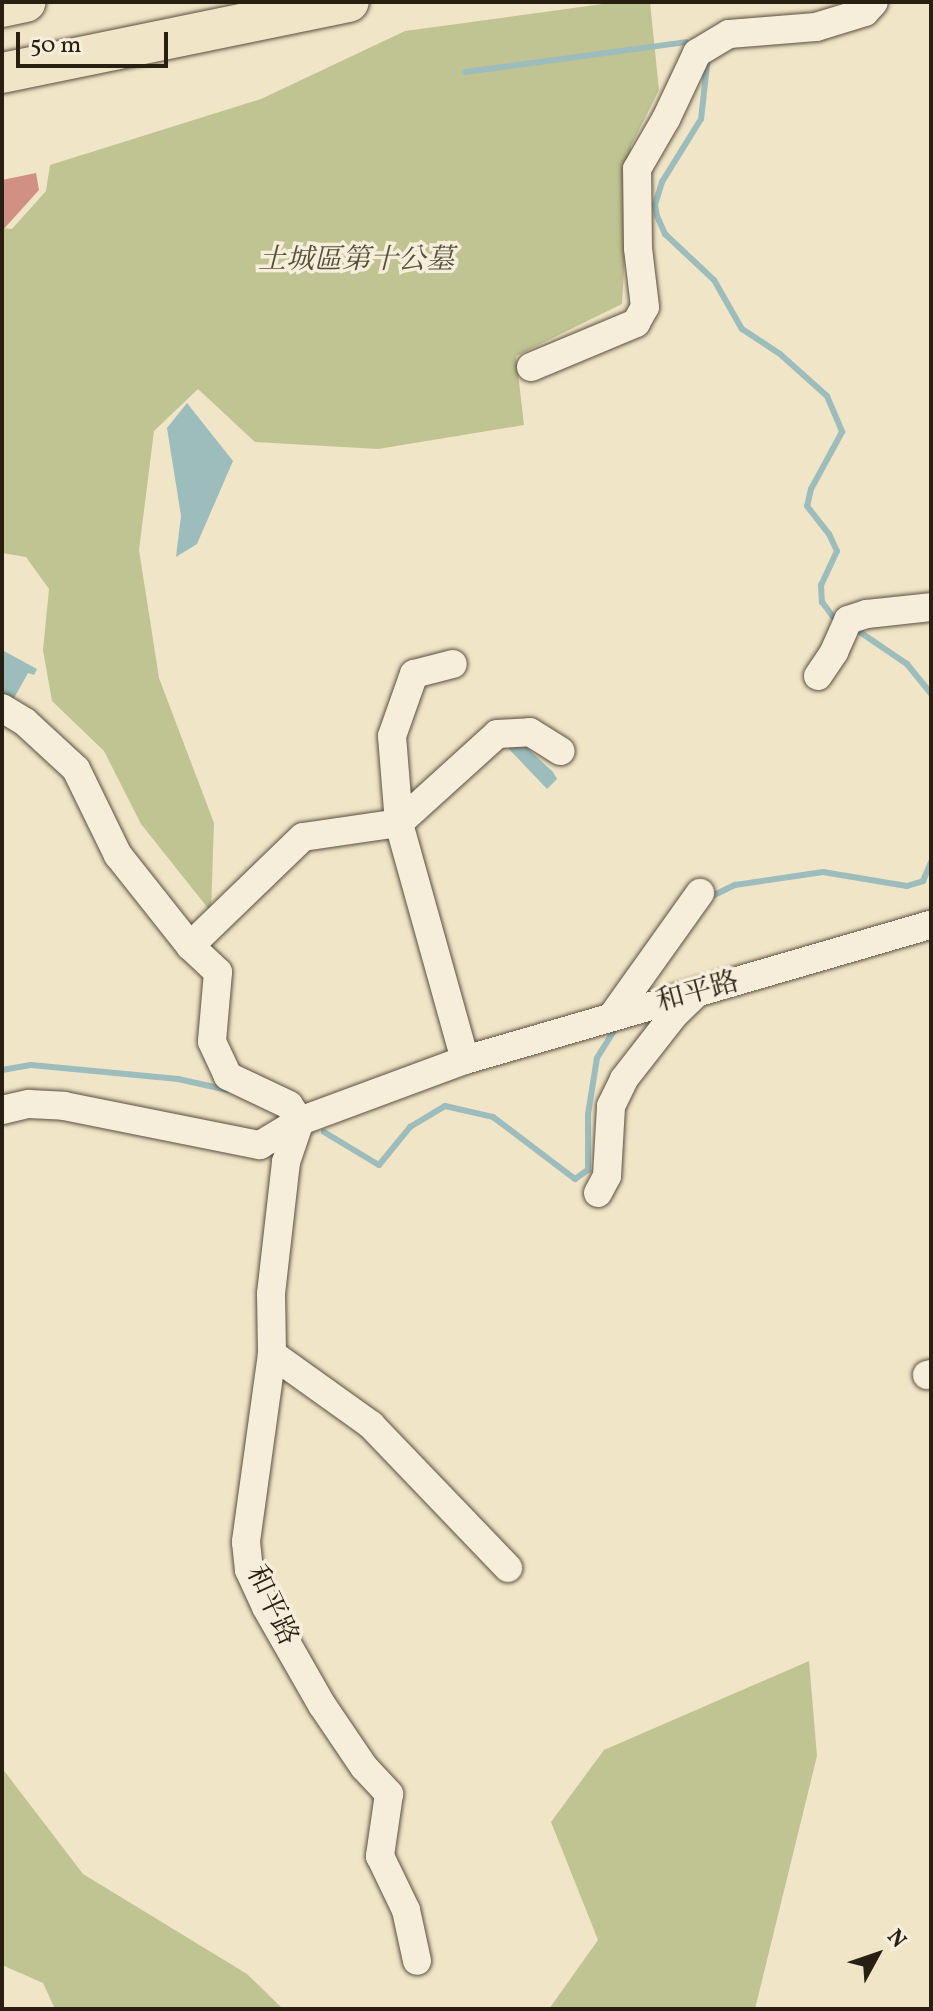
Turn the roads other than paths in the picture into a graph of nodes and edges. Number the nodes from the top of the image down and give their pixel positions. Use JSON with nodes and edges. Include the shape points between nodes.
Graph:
{"nodes":[{"id":1,"x":25,"y":2,"type":"edge"},
{"id":2,"x":349,"y":2,"type":"edge"},
{"id":3,"x":874,"y":2,"type":"edge"},
{"id":4,"x":2,"y":7,"type":"edge"},
{"id":5,"x":2,"y":73,"type":"edge"},
{"id":6,"x":531,"y":367,"type":"dead end"},
{"id":7,"x":931,"y":607,"type":"edge"},
{"id":8,"x":453,"y":664,"type":"dead end"},
{"id":9,"x":818,"y":676,"type":"dead end"},
{"id":10,"x":2,"y":708,"type":"edge"},
{"id":11,"x":560,"y":751,"type":"dead end"},
{"id":12,"x":399,"y":823,"type":"junction"},
{"id":13,"x":700,"y":893,"type":"dead end"},
{"id":14,"x":931,"y":925,"type":"edge"},
{"id":15,"x":190,"y":946,"type":"junction"},
{"id":16,"x":695,"y":995,"type":"junction"},
{"id":17,"x":613,"y":1015,"type":"junction"},
{"id":18,"x":465,"y":1060,"type":"junction"},
{"id":19,"x":2,"y":1110,"type":"edge"},
{"id":20,"x":300,"y":1121,"type":"junction"},
{"id":21,"x":598,"y":1193,"type":"dead end"},
{"id":22,"x":272,"y":1354,"type":"junction"},
{"id":23,"x":508,"y":1568,"type":"dead end"},
{"id":24,"x":417,"y":1961,"type":"dead end"}],
"edges":[{"from":1,"to":4,"type":"highway"},
{"from":2,"to":5,"type":"highway"},
{"from":3,"to":6,"type":"street","via":[[865,12],[816,27],[729,34],[697,53],[637,169],[645,307],[636,323]]},
{"from":7,"to":9,"type":"street","via":[[848,620]]},
{"from":8,"to":12,"type":"street","via":[[414,674],[392,736]]},
{"from":10,"to":15,"type":"street","via":[[76,769],[118,855]]},
{"from":11,"to":12,"type":"street","via":[[530,732],[497,734]]},
{"from":12,"to":15,"type":"street","via":[[303,837]]},
{"from":12,"to":18,"type":"street"},
{"from":13,"to":17,"type":"street"},
{"from":14,"to":16,"type":"street","name":"和平路"},
{"from":15,"to":20,"type":"street","via":[[218,972],[212,1041],[228,1076],[289,1105]]},
{"from":16,"to":17,"type":"street","name":"和平路"},
{"from":16,"to":21,"type":"street","via":[[624,1079],[611,1106],[607,1176]]},
{"from":17,"to":18,"type":"street","name":"和平路"},
{"from":18,"to":20,"type":"street","name":"和平路"},
{"from":19,"to":20,"type":"street","name":"和平路","via":[[29,1104],[64,1106],[260,1145]]},
{"from":20,"to":22,"type":"street","name":"和平路","via":[[285,1177],[271,1294]]},
{"from":22,"to":23,"type":"street","via":[[371,1425]]},
{"from":22,"to":24,"type":"street","name":"和平路","via":[[246,1542],[249,1570],[322,1705],[389,1794],[380,1856],[406,1910]]}]}
